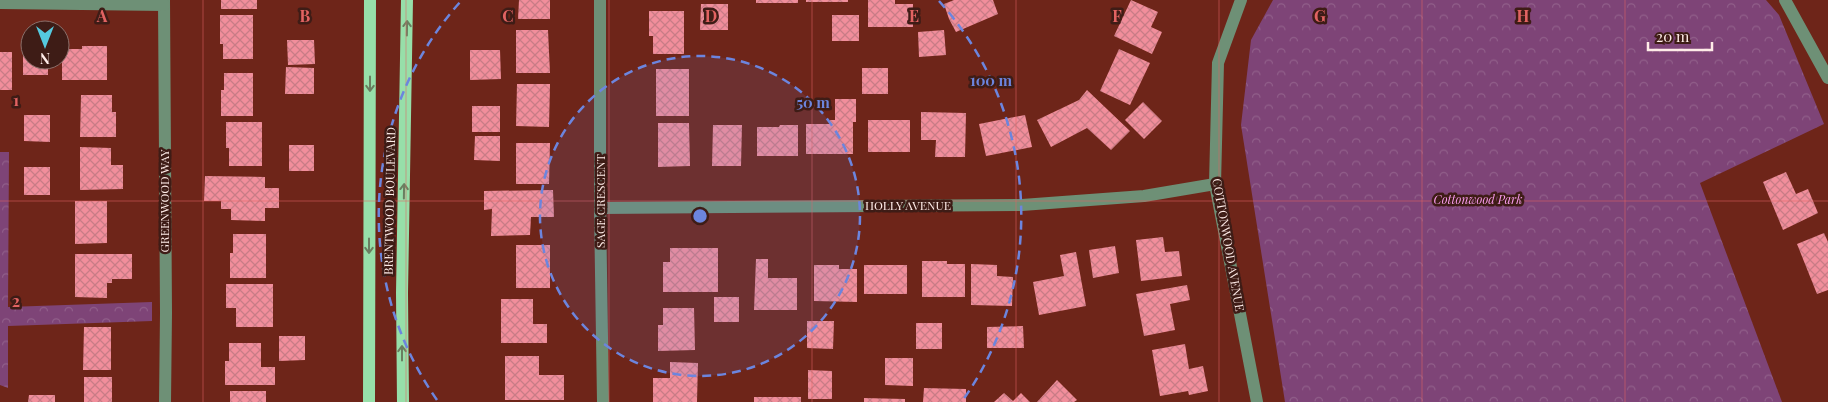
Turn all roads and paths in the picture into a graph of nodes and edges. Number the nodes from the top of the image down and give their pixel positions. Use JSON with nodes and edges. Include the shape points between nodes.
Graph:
{"nodes":[{"id":1,"x":370,"y":0,"type":"edge"},
{"id":2,"x":407,"y":0,"type":"edge"},
{"id":3,"x":600,"y":0,"type":"edge"},
{"id":4,"x":1241,"y":0,"type":"edge"},
{"id":5,"x":1785,"y":0,"type":"edge"},
{"id":6,"x":164,"y":2,"type":"edge"},
{"id":7,"x":0,"y":3,"type":"edge"},
{"id":8,"x":1828,"y":78,"type":"edge"},
{"id":9,"x":1214,"y":184,"type":"junction"},
{"id":10,"x":600,"y":208,"type":"junction"},
{"id":11,"x":165,"y":402,"type":"edge"},
{"id":12,"x":369,"y":402,"type":"edge"},
{"id":13,"x":403,"y":402,"type":"edge"},
{"id":14,"x":603,"y":402,"type":"edge"},
{"id":15,"x":1257,"y":402,"type":"edge"}],
"edges":[{"from":1,"to":12,"type":"main road","name":"BRENTWOOD BOULEVARD","one_way":true},
{"from":13,"to":2,"type":"main road","name":"BRENTWOOD BOULEVARD","one_way":true},
{"from":3,"to":10,"type":"street","name":"SAGE CRESCENT"},
{"from":4,"to":9,"type":"street","name":"COTTONWOOD AVENUE","via":[[1218,63]]},
{"from":5,"to":8,"type":"street"},
{"from":6,"to":7,"type":"street"},
{"from":6,"to":11,"type":"street","name":"GREENWOOD WAY"},
{"from":9,"to":10,"type":"street","name":"HOLLY AVENUE","via":[[1144,196],[1022,205]]},
{"from":9,"to":15,"type":"street","name":"COTTONWOOD AVENUE"},
{"from":10,"to":14,"type":"street","name":"SAGE CRESCENT"}]}
